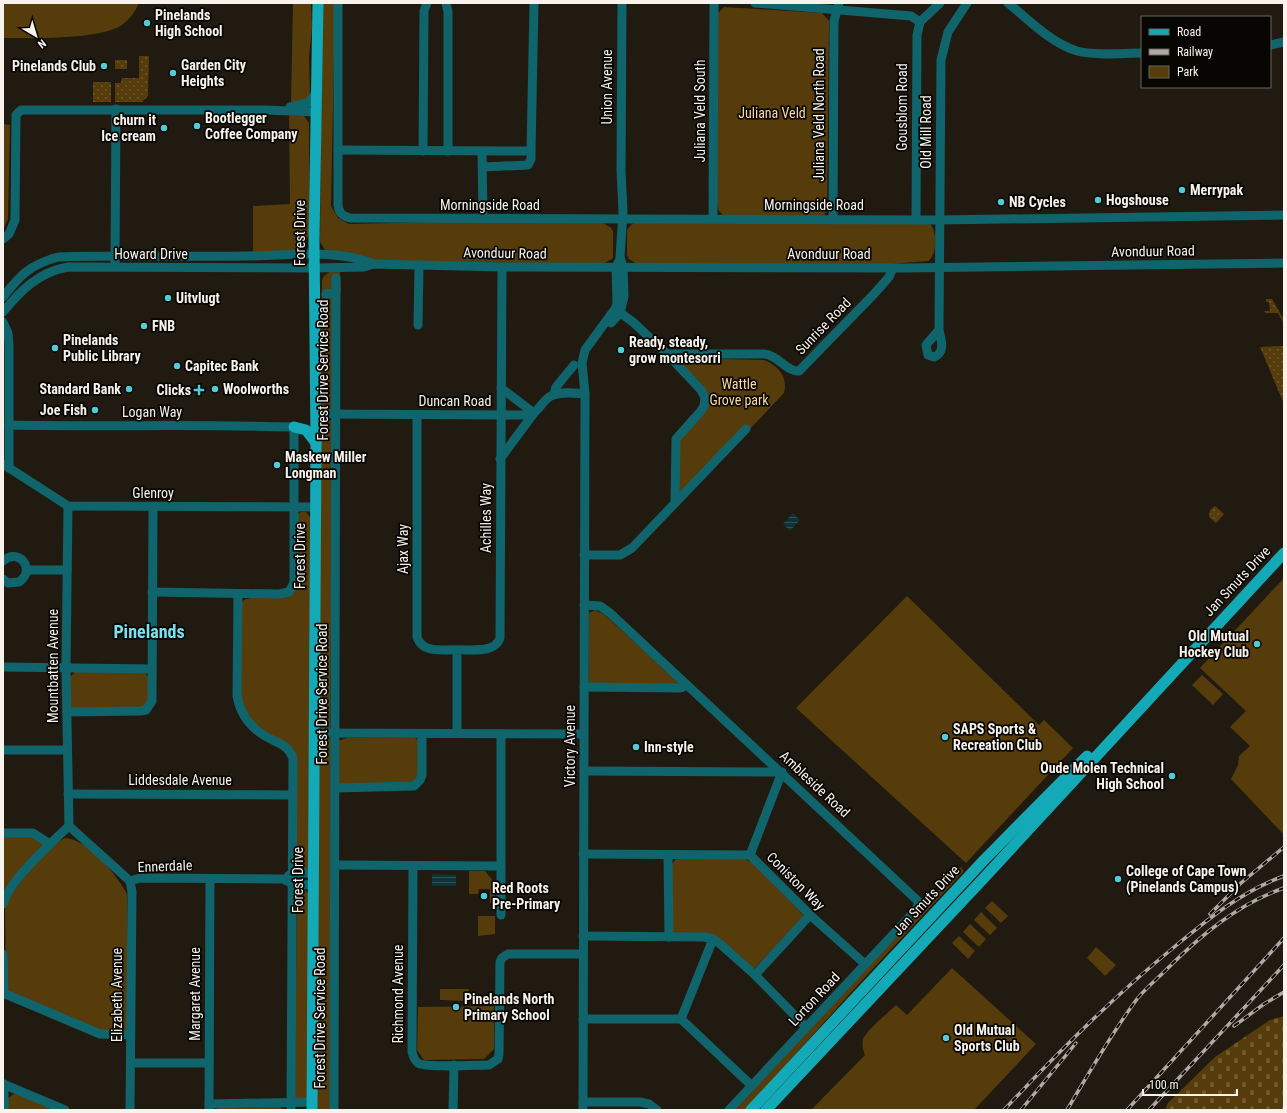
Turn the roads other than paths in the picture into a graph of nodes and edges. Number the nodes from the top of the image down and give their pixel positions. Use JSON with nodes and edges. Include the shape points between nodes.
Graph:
{"nodes":[{"id":1,"x":318,"y":3,"type":"edge"},
{"id":2,"x":338,"y":3,"type":"edge"},
{"id":3,"x":427,"y":3,"type":"edge"},
{"id":4,"x":446,"y":3,"type":"edge"},
{"id":5,"x":534,"y":3,"type":"edge"},
{"id":6,"x":622,"y":3,"type":"edge"},
{"id":7,"x":714,"y":3,"type":"edge"},
{"id":8,"x":755,"y":3,"type":"edge"},
{"id":9,"x":940,"y":3,"type":"edge"},
{"id":10,"x":967,"y":3,"type":"edge"},
{"id":11,"x":1008,"y":3,"type":"edge"},
{"id":12,"x":838,"y":7,"type":"edge"},
{"id":13,"x":920,"y":22,"type":"junction"},
{"id":14,"x":1284,"y":42,"type":"edge"},
{"id":15,"x":1271,"y":45,"type":"edge"},
{"id":16,"x":1141,"y":53,"type":"edge"},
{"id":17,"x":316,"y":93,"type":"junction"},
{"id":18,"x":116,"y":109,"type":"junction"},
{"id":19,"x":269,"y":110,"type":"junction"},
{"id":20,"x":316,"y":112,"type":"junction"},
{"id":21,"x":338,"y":150,"type":"junction"},
{"id":22,"x":424,"y":151,"type":"junction"},
{"id":23,"x":448,"y":151,"type":"junction"},
{"id":24,"x":531,"y":151,"type":"junction"},
{"id":25,"x":482,"y":152,"type":"junction"},
{"id":26,"x":483,"y":166,"type":"junction"},
{"id":27,"x":1284,"y":215,"type":"edge"},
{"id":28,"x":483,"y":218,"type":"junction"},
{"id":29,"x":714,"y":219,"type":"junction"},
{"id":30,"x":620,"y":220,"type":"junction"},
{"id":31,"x":832,"y":220,"type":"junction"},
{"id":32,"x":916,"y":220,"type":"junction"},
{"id":33,"x":940,"y":220,"type":"junction"},
{"id":34,"x":3,"y":239,"type":"edge"},
{"id":35,"x":315,"y":254,"type":"junction"},
{"id":36,"x":115,"y":256,"type":"junction"},
{"id":37,"x":1284,"y":263,"type":"edge"},
{"id":38,"x":374,"y":264,"type":"junction"},
{"id":39,"x":620,"y":264,"type":"junction"},
{"id":40,"x":419,"y":266,"type":"junction"},
{"id":41,"x":502,"y":267,"type":"junction"},
{"id":42,"x":116,"y":268,"type":"junction"},
{"id":43,"x":315,"y":268,"type":"junction"},
{"id":44,"x":893,"y":268,"type":"junction"},
{"id":45,"x":939,"y":268,"type":"junction"},
{"id":46,"x":336,"y":278,"type":"dead end"},
{"id":47,"x":336,"y":293,"type":"junction"},
{"id":48,"x":326,"y":294,"type":"dead end"},
{"id":49,"x":3,"y":297,"type":"edge"},
{"id":50,"x":617,"y":311,"type":"junction"},
{"id":51,"x":3,"y":312,"type":"edge"},
{"id":52,"x":3,"y":322,"type":"edge"},
{"id":53,"x":418,"y":325,"type":"dead end"},
{"id":54,"x":939,"y":330,"type":"dead end"},
{"id":55,"x":667,"y":354,"type":"junction"},
{"id":56,"x":574,"y":365,"type":"dead end"},
{"id":57,"x":501,"y":388,"type":"junction"},
{"id":58,"x":554,"y":394,"type":"junction"},
{"id":59,"x":585,"y":394,"type":"junction"},
{"id":60,"x":316,"y":414,"type":"junction"},
{"id":61,"x":337,"y":414,"type":"junction"},
{"id":62,"x":534,"y":414,"type":"junction"},
{"id":63,"x":417,"y":415,"type":"junction"},
{"id":64,"x":501,"y":415,"type":"junction"},
{"id":65,"x":9,"y":425,"type":"junction"},
{"id":66,"x":294,"y":427,"type":"junction"},
{"id":67,"x":746,"y":429,"type":"dead end"},
{"id":68,"x":316,"y":443,"type":"junction"},
{"id":69,"x":6,"y":450,"type":"edge"},
{"id":70,"x":500,"y":458,"type":"junction"},
{"id":71,"x":6,"y":466,"type":"edge"},
{"id":72,"x":675,"y":502,"type":"junction"},
{"id":73,"x":68,"y":506,"type":"junction"},
{"id":74,"x":295,"y":507,"type":"junction"},
{"id":75,"x":316,"y":507,"type":"junction"},
{"id":76,"x":153,"y":508,"type":"junction"},
{"id":77,"x":1284,"y":552,"type":"edge"},
{"id":78,"x":584,"y":555,"type":"junction"},
{"id":79,"x":3,"y":560,"type":"edge"},
{"id":80,"x":27,"y":570,"type":"junction"},
{"id":81,"x":66,"y":570,"type":"junction"},
{"id":82,"x":3,"y":579,"type":"edge"},
{"id":83,"x":152,"y":592,"type":"junction"},
{"id":84,"x":238,"y":594,"type":"junction"},
{"id":85,"x":584,"y":605,"type":"junction"},
{"id":86,"x":457,"y":650,"type":"junction"},
{"id":87,"x":3,"y":667,"type":"edge"},
{"id":88,"x":66,"y":669,"type":"junction"},
{"id":89,"x":151,"y":669,"type":"junction"},
{"id":90,"x":687,"y":685,"type":"junction"},
{"id":91,"x":584,"y":687,"type":"junction"},
{"id":92,"x":67,"y":712,"type":"junction"},
{"id":93,"x":1130,"y":718,"type":"junction"},
{"id":94,"x":314,"y":733,"type":"junction"},
{"id":95,"x":335,"y":733,"type":"junction"},
{"id":96,"x":422,"y":734,"type":"junction"},
{"id":97,"x":457,"y":734,"type":"junction"},
{"id":98,"x":501,"y":734,"type":"junction"},
{"id":99,"x":584,"y":734,"type":"junction"},
{"id":100,"x":3,"y":750,"type":"edge"},
{"id":101,"x":67,"y":750,"type":"junction"},
{"id":102,"x":584,"y":771,"type":"junction"},
{"id":103,"x":782,"y":772,"type":"junction"},
{"id":104,"x":336,"y":788,"type":"junction"},
{"id":105,"x":68,"y":794,"type":"junction"},
{"id":106,"x":292,"y":795,"type":"junction"},
{"id":107,"x":69,"y":826,"type":"junction"},
{"id":108,"x":3,"y":833,"type":"edge"},
{"id":109,"x":50,"y":844,"type":"junction"},
{"id":110,"x":583,"y":854,"type":"junction"},
{"id":111,"x":668,"y":854,"type":"junction"},
{"id":112,"x":750,"y":855,"type":"junction"},
{"id":113,"x":335,"y":865,"type":"junction"},
{"id":114,"x":500,"y":866,"type":"junction"},
{"id":115,"x":413,"y":867,"type":"junction"},
{"id":116,"x":292,"y":873,"type":"junction"},
{"id":117,"x":313,"y":873,"type":"junction"},
{"id":118,"x":210,"y":879,"type":"junction"},
{"id":119,"x":283,"y":879,"type":"junction"},
{"id":120,"x":130,"y":881,"type":"junction"},
{"id":121,"x":293,"y":884,"type":"junction"},
{"id":122,"x":313,"y":885,"type":"junction"},
{"id":123,"x":3,"y":904,"type":"edge"},
{"id":124,"x":918,"y":906,"type":"joint"},
{"id":125,"x":501,"y":915,"type":"dead end"},
{"id":126,"x":810,"y":915,"type":"junction"},
{"id":127,"x":583,"y":936,"type":"junction"},
{"id":128,"x":669,"y":937,"type":"junction"},
{"id":129,"x":713,"y":939,"type":"junction"},
{"id":130,"x":3,"y":954,"type":"edge"},
{"id":131,"x":583,"y":954,"type":"junction"},
{"id":132,"x":865,"y":964,"type":"junction"},
{"id":133,"x":755,"y":975,"type":"junction"},
{"id":134,"x":4,"y":994,"type":"edge"},
{"id":135,"x":583,"y":1019,"type":"junction"},
{"id":136,"x":681,"y":1019,"type":"junction"},
{"id":137,"x":806,"y":1027,"type":"junction"},
{"id":138,"x":130,"y":1035,"type":"junction"},
{"id":139,"x":131,"y":1063,"type":"junction"},
{"id":140,"x":209,"y":1063,"type":"junction"},
{"id":141,"x":454,"y":1065,"type":"junction"},
{"id":142,"x":3,"y":1084,"type":"edge"},
{"id":143,"x":752,"y":1086,"type":"junction"},
{"id":144,"x":312,"y":1106,"type":"edge"},
{"id":145,"x":583,"y":1106,"type":"edge"},
{"id":146,"x":209,"y":1107,"type":"edge"},
{"id":147,"x":292,"y":1107,"type":"edge"},
{"id":148,"x":4,"y":1110,"type":"edge"},
{"id":149,"x":65,"y":1110,"type":"edge"},
{"id":150,"x":130,"y":1110,"type":"edge"},
{"id":151,"x":334,"y":1110,"type":"edge"},
{"id":152,"x":453,"y":1110,"type":"edge"},
{"id":153,"x":657,"y":1110,"type":"edge"},
{"id":154,"x":729,"y":1110,"type":"edge"},
{"id":155,"x":751,"y":1110,"type":"edge"},
{"id":156,"x":766,"y":1110,"type":"edge"}],
"edges":[{"from":1,"to":17,"type":"main road","name":"Forest Drive"},
{"from":2,"to":21,"type":"street"},
{"from":3,"to":22,"type":"street","via":[[424,11]]},
{"from":4,"to":23,"type":"street"},
{"from":5,"to":24,"type":"street"},
{"from":6,"to":30,"type":"street","name":"Union Avenue"},
{"from":7,"to":29,"type":"street","name":"Juliana Veld South"},
{"from":8,"to":12,"type":"street"},
{"from":9,"to":13,"type":"street"},
{"from":10,"to":33,"type":"street","name":"Old Mill Road","via":[[948,32],[942,53]]},
{"from":11,"to":16,"type":"street","via":[[1050,37],[1077,51],[1095,54]]},
{"from":12,"to":13,"type":"street","via":[[912,16]]},
{"from":12,"to":31,"type":"street","name":"Juliana Veld North Road","via":[[834,21]]},
{"from":13,"to":32,"type":"street","name":"Gousblom Road","via":[[917,35]]},
{"from":14,"to":15,"type":"street"},
{"from":17,"to":19,"type":"street","via":[[311,101],[305,104]]},
{"from":17,"to":20,"type":"main road","name":"Forest Drive"},
{"from":18,"to":19,"type":"street"},
{"from":18,"to":34,"type":"street","via":[[18,111],[15,220],[9,234]]},
{"from":18,"to":36,"type":"street"},
{"from":19,"to":20,"type":"street"},
{"from":20,"to":35,"type":"main road","name":"Forest Drive"},
{"from":21,"to":22,"type":"street"},
{"from":21,"to":28,"type":"street","name":"Morningside Road","via":[[338,205],[339,212],[344,217]]},
{"from":22,"to":23,"type":"street"},
{"from":23,"to":25,"type":"street"},
{"from":24,"to":25,"type":"street"},
{"from":24,"to":26,"type":"street","via":[[528,165]]},
{"from":25,"to":26,"type":"street"},
{"from":26,"to":28,"type":"street"},
{"from":27,"to":33,"type":"street","name":"Morningside Road"},
{"from":28,"to":30,"type":"street","name":"Morningside Road"},
{"from":29,"to":30,"type":"street","name":"Morningside Road"},
{"from":29,"to":31,"type":"street","name":"Morningside Road"},
{"from":30,"to":39,"type":"street","name":"Union Avenue"},
{"from":31,"to":32,"type":"street","name":"Morningside Road"},
{"from":32,"to":33,"type":"street","name":"Morningside Road"},
{"from":33,"to":45,"type":"street","name":"Old Mill Road"},
{"from":35,"to":36,"type":"street","name":"Howard Drive"},
{"from":35,"to":38,"type":"street","name":"Avonduur Road","via":[[332,254]]},
{"from":35,"to":43,"type":"main road","name":"Forest Drive"},
{"from":36,"to":42,"type":"street"},
{"from":36,"to":49,"type":"street","name":"Howard Drive","via":[[58,257],[40,262],[19,277]]},
{"from":37,"to":45,"type":"street","name":"Avonduur Road"},
{"from":38,"to":40,"type":"street","name":"Avonduur Road"},
{"from":38,"to":43,"type":"street","name":"Avonduur Road","via":[[364,267]]},
{"from":39,"to":41,"type":"street","name":"Avonduur Road"},
{"from":39,"to":44,"type":"street","name":"Avonduur Road"},
{"from":39,"to":50,"type":"street"},
{"from":40,"to":41,"type":"street","name":"Avonduur Road"},
{"from":40,"to":53,"type":"street"},
{"from":41,"to":57,"type":"street","name":"Achilles Way"},
{"from":42,"to":43,"type":"street","name":"Howard Drive"},
{"from":42,"to":51,"type":"street","name":"Howard Drive","via":[[68,267],[45,273],[25,287]]},
{"from":43,"to":60,"type":"main road","name":"Forest Drive"},
{"from":44,"to":45,"type":"street","name":"Avonduur Road"},
{"from":44,"to":55,"type":"street","name":"Sunrise Road","via":[[889,277],[874,294],[798,371],[790,370],[778,359],[765,354]]},
{"from":45,"to":54,"type":"street","name":"Old Mill Road"},
{"from":46,"to":47,"type":"street","name":"Forest Drive Service Road"},
{"from":47,"to":48,"type":"street"},
{"from":47,"to":61,"type":"street","name":"Forest Drive Service Road"},
{"from":50,"to":55,"type":"street","via":[[634,322]]},
{"from":50,"to":59,"type":"street","name":"Victory Avenue","via":[[585,350],[582,363]]},
{"from":52,"to":65,"type":"street","via":[[9,340]]},
{"from":55,"to":72,"type":"street","via":[[701,390],[705,398],[700,412],[676,439]]},
{"from":56,"to":58,"type":"street","via":[[556,387]]},
{"from":57,"to":62,"type":"street"},
{"from":57,"to":64,"type":"street","name":"Achilles Way"},
{"from":58,"to":59,"type":"street"},
{"from":58,"to":62,"type":"street","via":[[546,399]]},
{"from":59,"to":78,"type":"street","name":"Victory Avenue"},
{"from":60,"to":61,"type":"street","name":"Duncan Road"},
{"from":60,"to":68,"type":"main road","name":"Forest Drive"},
{"from":61,"to":63,"type":"street","name":"Duncan Road"},
{"from":61,"to":95,"type":"street","name":"Forest Drive Service Road"},
{"from":62,"to":64,"type":"street","name":"Duncan Road"},
{"from":62,"to":70,"type":"street"},
{"from":63,"to":64,"type":"street","name":"Duncan Road"},
{"from":63,"to":86,"type":"street","name":"Ajax Way","via":[[417,637],[428,649]]},
{"from":64,"to":70,"type":"street","name":"Achilles Way"},
{"from":65,"to":66,"type":"street","name":"Logan Way"},
{"from":65,"to":69,"type":"street"},
{"from":66,"to":68,"type":"main road","via":[[306,430]]},
{"from":66,"to":74,"type":"street","name":"Forest Drive Service Road"},
{"from":67,"to":72,"type":"street"},
{"from":68,"to":75,"type":"main road","name":"Forest Drive"},
{"from":69,"to":71,"type":"street"},
{"from":70,"to":86,"type":"street","name":"Achilles Way","via":[[500,638],[492,648]]},
{"from":71,"to":73,"type":"street"},
{"from":72,"to":78,"type":"street","via":[[626,553],[612,556]]},
{"from":73,"to":76,"type":"street","name":"Glenroy"},
{"from":73,"to":81,"type":"street","name":"Mountbatten Avenue"},
{"from":74,"to":75,"type":"street","name":"Glenroy"},
{"from":74,"to":76,"type":"street","name":"Glenroy"},
{"from":74,"to":84,"type":"street","name":"Forest Drive Service Road","via":[[294,583],[290,592]]},
{"from":75,"to":94,"type":"main road","name":"Forest Drive"},
{"from":76,"to":83,"type":"street"},
{"from":77,"to":93,"type":"main road","name":"Jan Smuts Drive"},
{"from":78,"to":85,"type":"street","name":"Victory Avenue"},
{"from":79,"to":80,"type":"street","via":[[16,556],[22,559]]},
{"from":80,"to":81,"type":"street"},
{"from":80,"to":82,"type":"street","via":[[19,582],[8,583]]},
{"from":81,"to":88,"type":"street","name":"Mountbatten Avenue"},
{"from":83,"to":84,"type":"street"},
{"from":83,"to":89,"type":"street"},
{"from":84,"to":106,"type":"street","name":"Forest Drive Service Road","via":[[237,696],[240,708],[257,730],[290,750],[293,758]]},
{"from":85,"to":90,"type":"street","name":"Ambleside Road","via":[[600,606],[605,609]]},
{"from":85,"to":91,"type":"street","name":"Victory Avenue"},
{"from":86,"to":97,"type":"street"},
{"from":87,"to":88,"type":"street"},
{"from":88,"to":89,"type":"street"},
{"from":88,"to":92,"type":"street","name":"Mountbatten Avenue"},
{"from":89,"to":92,"type":"street","via":[[152,701],[146,710]]},
{"from":90,"to":91,"type":"street","via":[[681,688]]},
{"from":90,"to":103,"type":"street","name":"Ambleside Road"},
{"from":91,"to":99,"type":"street","name":"Victory Avenue"},
{"from":92,"to":101,"type":"street","name":"Mountbatten Avenue"},
{"from":93,"to":155,"type":"main road","name":"Jan Smuts Drive","via":[[1099,745],[994,849]]},
{"from":93,"to":156,"type":"main road","name":"Jan Smuts Drive","via":[[1105,748]]},
{"from":94,"to":95,"type":"street"},
{"from":94,"to":117,"type":"main road","name":"Forest Drive"},
{"from":95,"to":96,"type":"street"},
{"from":95,"to":104,"type":"street","name":"Forest Drive Service Road"},
{"from":96,"to":97,"type":"street"},
{"from":96,"to":104,"type":"street","via":[[422,776],[414,786]]},
{"from":97,"to":98,"type":"street"},
{"from":98,"to":99,"type":"street"},
{"from":98,"to":114,"type":"street"},
{"from":99,"to":102,"type":"street","name":"Victory Avenue"},
{"from":100,"to":101,"type":"street"},
{"from":101,"to":105,"type":"street","name":"Mountbatten Avenue"},
{"from":102,"to":103,"type":"street"},
{"from":102,"to":110,"type":"street","name":"Victory Avenue"},
{"from":103,"to":112,"type":"street"},
{"from":103,"to":124,"type":"street","name":"Ambleside Road","via":[[914,896]]},
{"from":104,"to":113,"type":"street","name":"Forest Drive Service Road"},
{"from":105,"to":106,"type":"street","name":"Liddesdale Avenue"},
{"from":105,"to":107,"type":"street","name":"Mountbatten Avenue"},
{"from":106,"to":116,"type":"street","name":"Forest Drive Service Road"},
{"from":107,"to":109,"type":"street"},
{"from":107,"to":120,"type":"street","name":"Ennerdale"},
{"from":108,"to":109,"type":"street","via":[[33,833]]},
{"from":109,"to":123,"type":"street","via":[[8,892]]},
{"from":110,"to":111,"type":"street","name":"Coniston Way"},
{"from":110,"to":127,"type":"street","name":"Victory Avenue"},
{"from":111,"to":112,"type":"street","name":"Coniston Way"},
{"from":111,"to":128,"type":"street"},
{"from":112,"to":126,"type":"street","name":"Coniston Way"},
{"from":113,"to":115,"type":"street"},
{"from":113,"to":151,"type":"street","name":"Forest Drive Service Road"},
{"from":114,"to":115,"type":"street"},
{"from":114,"to":125,"type":"street"},
{"from":115,"to":141,"type":"street","name":"Richmond Avenue","via":[[413,1058],[423,1065]]},
{"from":116,"to":117,"type":"street"},
{"from":116,"to":119,"type":"street"},
{"from":116,"to":121,"type":"street","name":"Forest Drive Service Road"},
{"from":117,"to":122,"type":"main road","name":"Forest Drive"},
{"from":118,"to":119,"type":"street","name":"Ennerdale"},
{"from":118,"to":120,"type":"street","name":"Ennerdale","via":[[140,878]]},
{"from":118,"to":140,"type":"street","name":"Margaret Avenue"},
{"from":119,"to":121,"type":"street","name":"Ennerdale"},
{"from":120,"to":138,"type":"street","name":"Elizabeth Avenue"},
{"from":121,"to":122,"type":"street","name":"Ennerdale"},
{"from":121,"to":147,"type":"street","name":"Forest Drive Service Road"},
{"from":122,"to":144,"type":"main road","name":"Forest Drive"},
{"from":124,"to":132,"type":"street","name":"Lorton Road"},
{"from":126,"to":132,"type":"street","name":"Coniston Way"},
{"from":126,"to":133,"type":"street"},
{"from":127,"to":128,"type":"street"},
{"from":127,"to":131,"type":"street","name":"Victory Avenue"},
{"from":128,"to":129,"type":"street"},
{"from":129,"to":133,"type":"street"},
{"from":129,"to":136,"type":"street"},
{"from":130,"to":134,"type":"street"},
{"from":131,"to":135,"type":"street","name":"Victory Avenue"},
{"from":131,"to":141,"type":"street","via":[[505,955],[500,962],[498,1059],[489,1065]]},
{"from":132,"to":137,"type":"street","name":"Lorton Road"},
{"from":133,"to":137,"type":"street"},
{"from":134,"to":138,"type":"street","via":[[100,1034]]},
{"from":135,"to":136,"type":"street"},
{"from":135,"to":145,"type":"street","name":"Victory Avenue"},
{"from":136,"to":143,"type":"street"},
{"from":137,"to":143,"type":"street","name":"Lorton Road"},
{"from":138,"to":139,"type":"street","name":"Elizabeth Avenue"},
{"from":139,"to":140,"type":"street"},
{"from":139,"to":150,"type":"street","name":"Elizabeth Avenue"},
{"from":140,"to":146,"type":"street","name":"Margaret Avenue"},
{"from":141,"to":152,"type":"street"},
{"from":142,"to":148,"type":"street"},
{"from":142,"to":149,"type":"street"},
{"from":143,"to":154,"type":"street","name":"Lorton Road"},
{"from":144,"to":147,"type":"street"},
{"from":145,"to":153,"type":"street","via":[[640,1102],[649,1104]]},
{"from":146,"to":147,"type":"street"}]}
